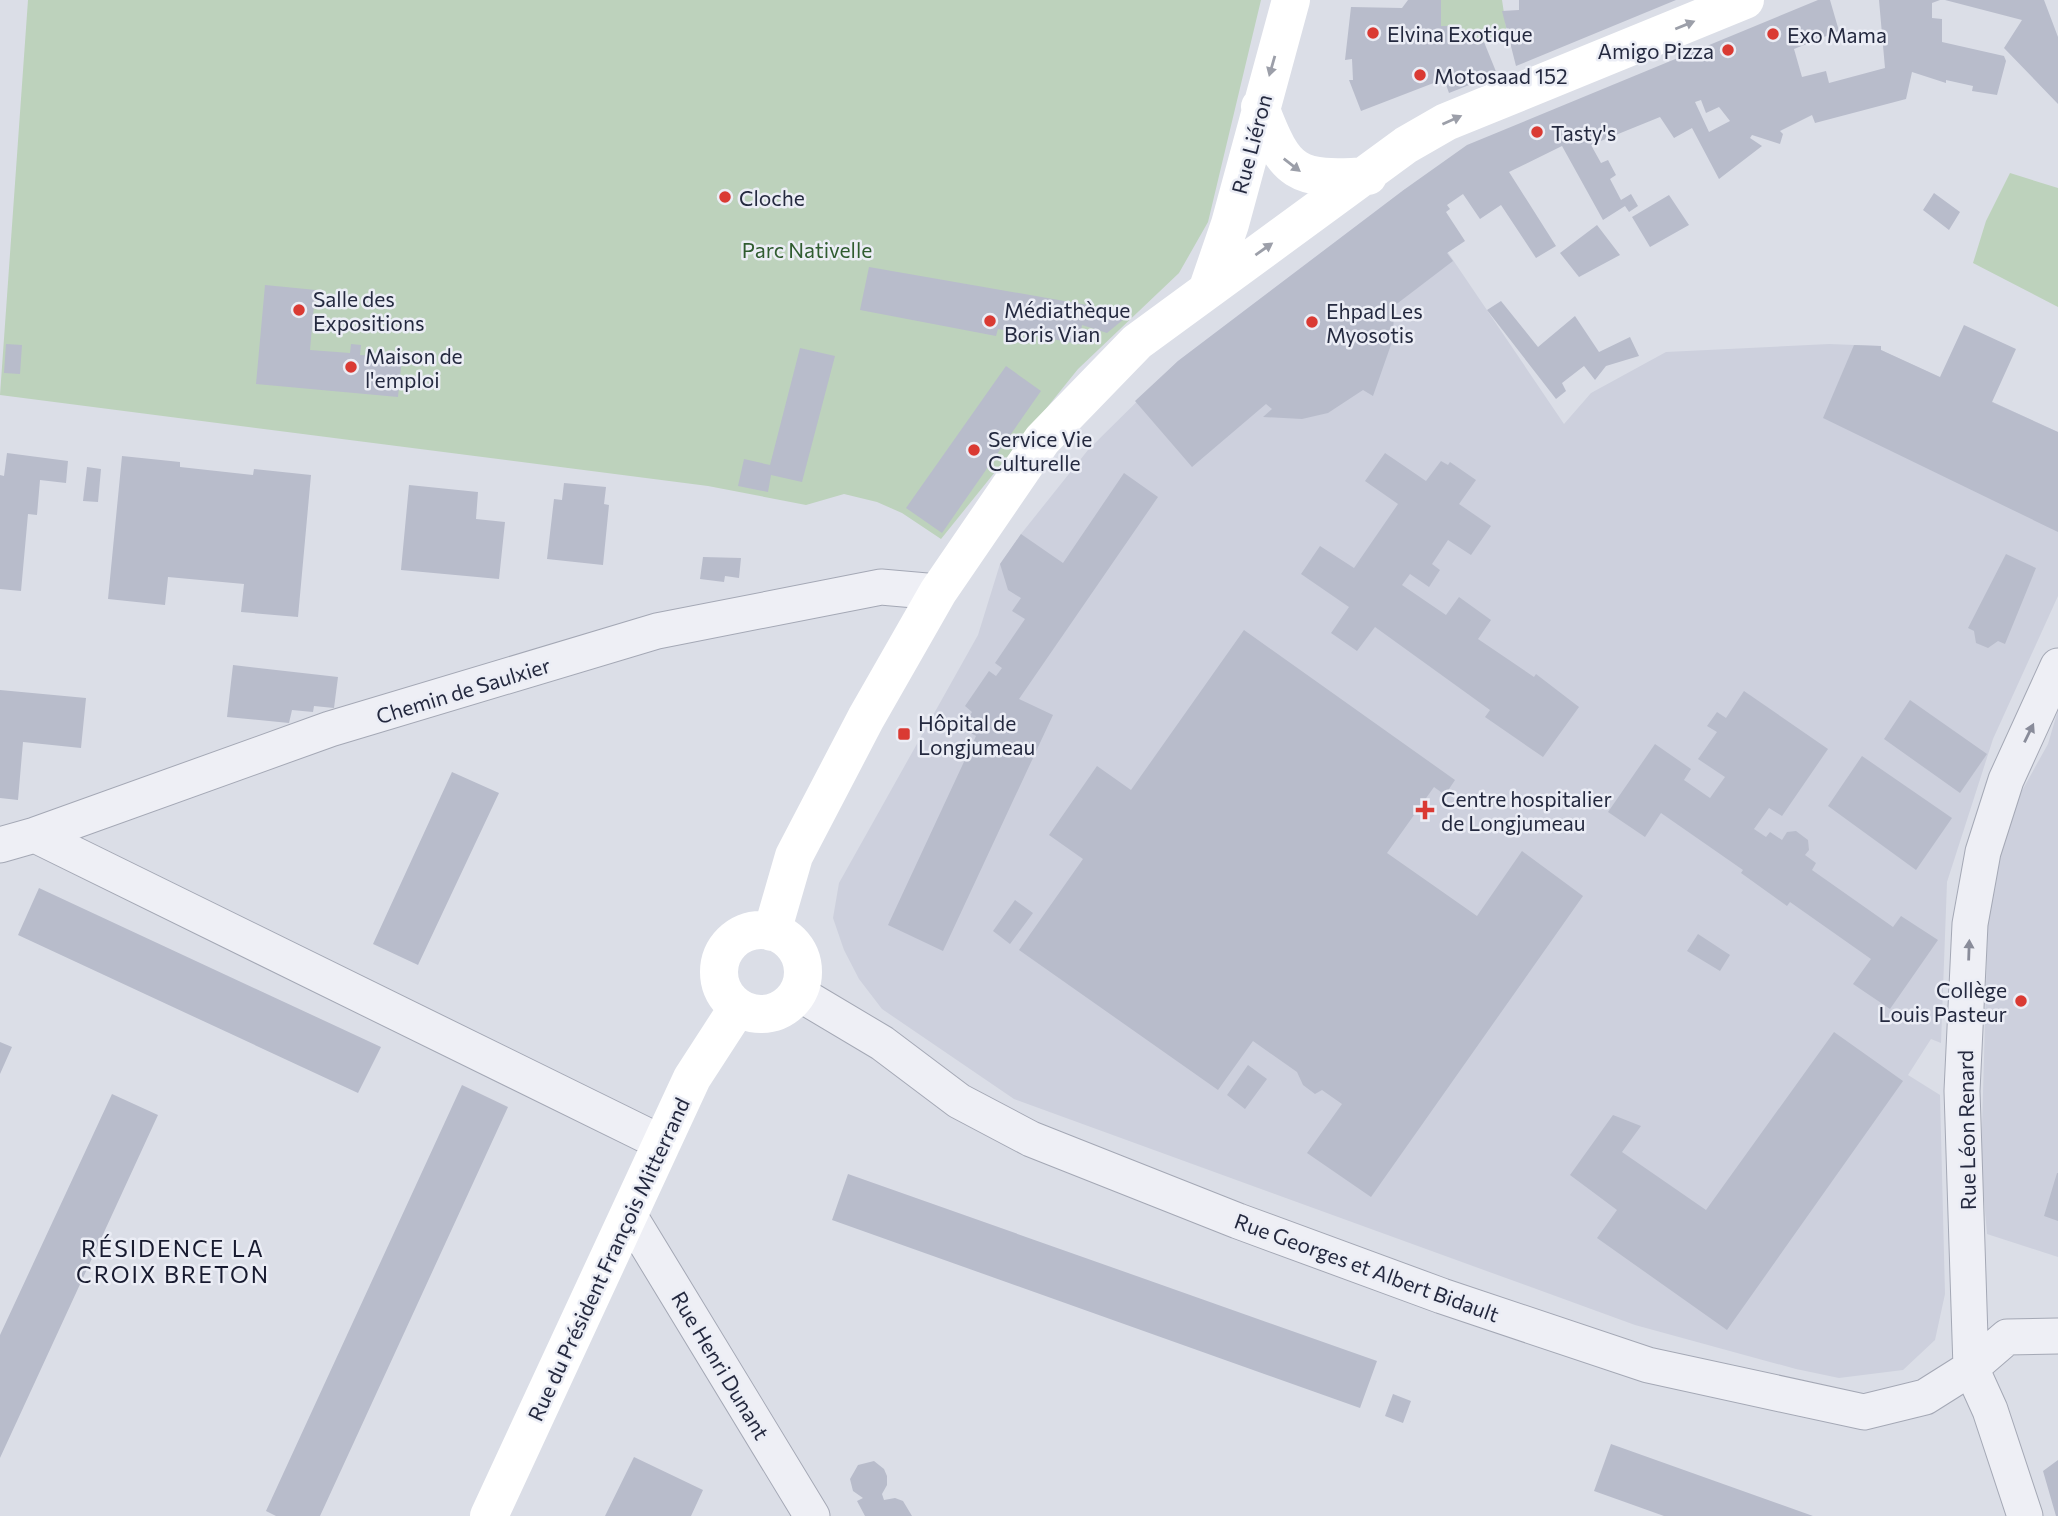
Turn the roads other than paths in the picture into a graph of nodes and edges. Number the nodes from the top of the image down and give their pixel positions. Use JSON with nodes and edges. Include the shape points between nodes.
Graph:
{"nodes":[{"id":1,"x":1291,"y":0,"type":"edge"},
{"id":2,"x":1745,"y":0,"type":"edge"},
{"id":3,"x":1260,"y":107,"type":"junction"},
{"id":4,"x":1368,"y":176,"type":"junction"},
{"id":5,"x":1208,"y":288,"type":"junction"},
{"id":6,"x":938,"y":592,"type":"junction"},
{"id":7,"x":2058,"y":666,"type":"edge"},
{"id":8,"x":35,"y":835,"type":"junction"},
{"id":9,"x":0,"y":845,"type":"edge"},
{"id":10,"x":772,"y":932,"type":"junction"},
{"id":11,"x":798,"y":993,"type":"junction"},
{"id":12,"x":738,"y":1007,"type":"junction"},
{"id":13,"x":662,"y":1143,"type":"junction"},
{"id":14,"x":629,"y":1215,"type":"junction"},
{"id":15,"x":2058,"y":1336,"type":"edge"},
{"id":16,"x":1971,"y":1368,"type":"junction"},
{"id":17,"x":489,"y":1516,"type":"edge"},
{"id":18,"x":812,"y":1516,"type":"edge"},
{"id":19,"x":2025,"y":1516,"type":"edge"}],
"edges":[{"from":1,"to":3,"type":"main road","name":"Rue Liéron","one_way":true},
{"from":4,"to":2,"type":"main road","one_way":true,"via":[[1406,145],[1446,122]]},
{"from":3,"to":4,"type":"main road","one_way":true,"via":[[1280,156],[1303,174],[1329,179]]},
{"from":3,"to":5,"type":"main road","name":"Rue Liéron"},
{"from":5,"to":4,"type":"main road","one_way":true},
{"from":5,"to":6,"type":"main road","via":[[1137,342],[1042,440]]},
{"from":6,"to":8,"type":"street","name":"Chemin de Saulxier","via":[[881,587],[657,631],[330,729]]},
{"from":6,"to":10,"type":"main road","via":[[794,856]]},
{"from":16,"to":7,"type":"street","name":"Rue Léon Renard","one_way":true,"via":[[1962,1091],[1970,924],[1983,852],[2006,780]]},
{"from":8,"to":9,"type":"street","name":"Chemin de Saulxier"},
{"from":8,"to":13,"type":"street"},
{"from":10,"to":11,"type":"main road","via":[[784,937],[800,956],[803,968]]},
{"from":10,"to":12,"type":"main road","via":[[744,934],[724,952],[719,976],[722,988]]},
{"from":11,"to":12,"type":"main road","via":[[777,1011],[750,1013]]},
{"from":11,"to":16,"type":"street","name":"Rue Georges et Albert Bidault","via":[[881,1043],[959,1101],[1031,1139],[1442,1296],[1648,1365],[1864,1412],[1924,1397]]},
{"from":12,"to":13,"type":"main road","name":"Rue du Président François Mitterrand","via":[[692,1078]]},
{"from":13,"to":14,"type":"main road","name":"Rue du Président François Mitterrand"},
{"from":14,"to":17,"type":"main road","name":"Rue du Président François Mitterrand"},
{"from":14,"to":18,"type":"street","name":"Rue Henri Dunant"},
{"from":15,"to":16,"type":"street","name":"Rue Georges et Albert Bidault","via":[[2007,1337]]},
{"from":16,"to":19,"type":"street","name":"Rue Léon Renard"}]}
